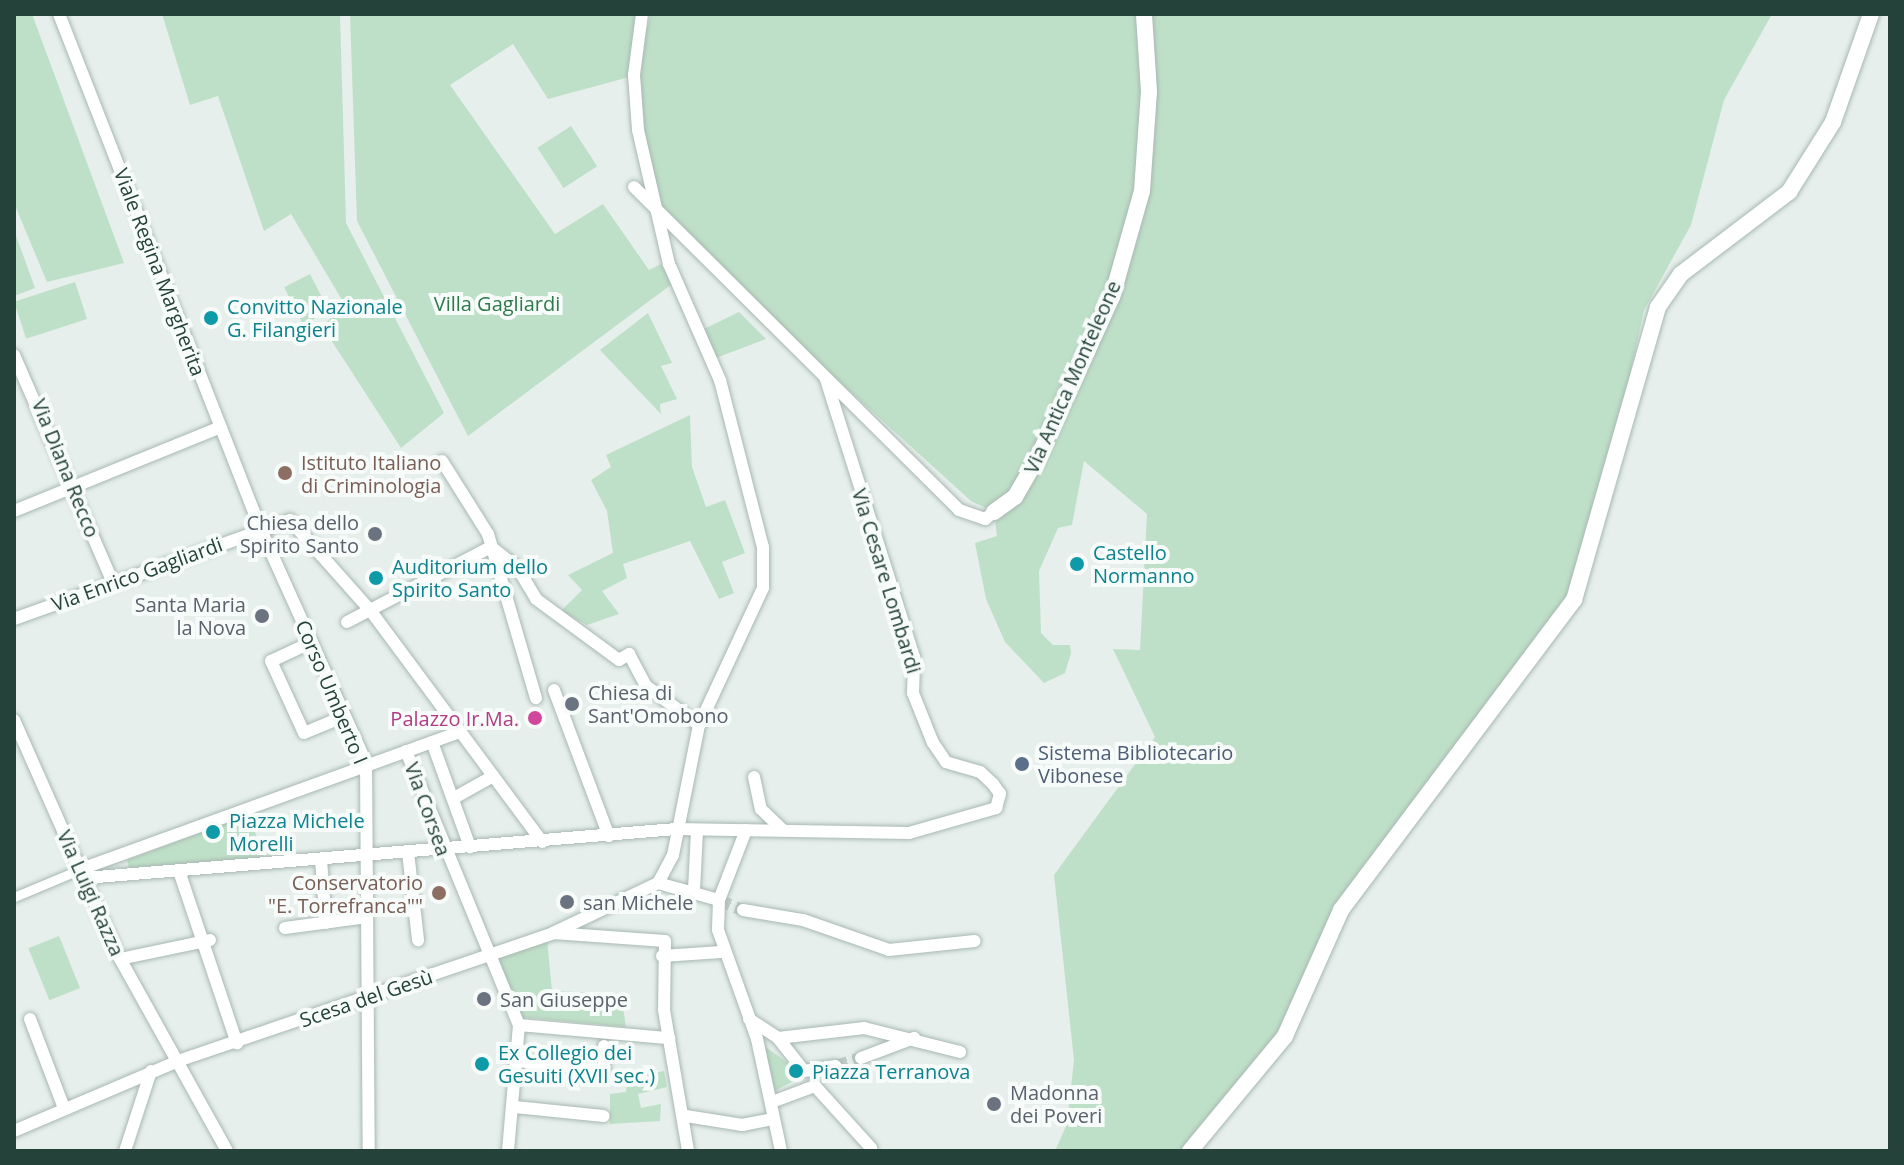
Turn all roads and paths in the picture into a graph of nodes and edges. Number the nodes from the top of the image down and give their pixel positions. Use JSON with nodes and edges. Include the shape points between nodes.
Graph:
{"nodes":[{"id":1,"x":59,"y":14,"type":"edge"},
{"id":2,"x":642,"y":14,"type":"edge"},
{"id":3,"x":1144,"y":14,"type":"edge"},
{"id":4,"x":1871,"y":14,"type":"edge"},
{"id":5,"x":634,"y":187,"type":"dead end"},
{"id":6,"x":659,"y":218,"type":"junction"},
{"id":7,"x":14,"y":355,"type":"edge"},
{"id":8,"x":826,"y":379,"type":"junction"},
{"id":9,"x":221,"y":427,"type":"junction"},
{"id":10,"x":442,"y":461,"type":"dead end"},
{"id":11,"x":75,"y":487,"type":"junction"},
{"id":12,"x":14,"y":511,"type":"edge"},
{"id":13,"x":994,"y":512,"type":"joint"},
{"id":14,"x":261,"y":530,"type":"junction"},
{"id":15,"x":491,"y":547,"type":"junction"},
{"id":16,"x":113,"y":583,"type":"junction"},
{"id":17,"x":370,"y":610,"type":"junction"},
{"id":18,"x":14,"y":619,"type":"edge"},
{"id":19,"x":347,"y":622,"type":"dead end"},
{"id":20,"x":312,"y":642,"type":"junction"},
{"id":21,"x":554,"y":690,"type":"dead end"},
{"id":22,"x":536,"y":698,"type":"dead end"},
{"id":23,"x":345,"y":716,"type":"junction"},
{"id":24,"x":14,"y":720,"type":"edge"},
{"id":25,"x":699,"y":725,"type":"junction"},
{"id":26,"x":460,"y":732,"type":"junction"},
{"id":27,"x":432,"y":742,"type":"junction"},
{"id":28,"x":406,"y":751,"type":"junction"},
{"id":29,"x":366,"y":763,"type":"junction"},
{"id":30,"x":493,"y":776,"type":"junction"},
{"id":31,"x":754,"y":777,"type":"dead end"},
{"id":32,"x":454,"y":798,"type":"junction"},
{"id":33,"x":676,"y":829,"type":"junction"},
{"id":34,"x":697,"y":830,"type":"junction"},
{"id":35,"x":746,"y":830,"type":"junction"},
{"id":36,"x":783,"y":830,"type":"junction"},
{"id":37,"x":609,"y":836,"type":"junction"},
{"id":38,"x":542,"y":842,"type":"junction"},
{"id":39,"x":470,"y":847,"type":"junction"},
{"id":40,"x":443,"y":850,"type":"junction"},
{"id":41,"x":408,"y":852,"type":"junction"},
{"id":42,"x":367,"y":856,"type":"junction"},
{"id":43,"x":321,"y":860,"type":"junction"},
{"id":44,"x":179,"y":871,"type":"junction"},
{"id":45,"x":83,"y":874,"type":"junction"},
{"id":46,"x":658,"y":883,"type":"junction"},
{"id":47,"x":694,"y":890,"type":"junction"},
{"id":48,"x":14,"y":897,"type":"edge"},
{"id":49,"x":719,"y":900,"type":"junction"},
{"id":50,"x":743,"y":910,"type":"tunnel mouth"},
{"id":51,"x":367,"y":917,"type":"junction"},
{"id":52,"x":326,"y":923,"type":"junction"},
{"id":53,"x":285,"y":928,"type":"dead end"},
{"id":54,"x":553,"y":933,"type":"junction"},
{"id":55,"x":418,"y":940,"type":"dead end"},
{"id":56,"x":205,"y":941,"type":"junction"},
{"id":57,"x":975,"y":941,"type":"dead end"},
{"id":58,"x":721,"y":952,"type":"junction"},
{"id":59,"x":486,"y":955,"type":"junction"},
{"id":60,"x":662,"y":956,"type":"junction"},
{"id":61,"x":120,"y":959,"type":"junction"},
{"id":62,"x":369,"y":998,"type":"junction"},
{"id":63,"x":30,"y":1019,"type":"dead end"},
{"id":64,"x":749,"y":1019,"type":"junction"},
{"id":65,"x":519,"y":1025,"type":"junction"},
{"id":66,"x":917,"y":1037,"type":"junction"},
{"id":67,"x":669,"y":1038,"type":"junction"},
{"id":68,"x":778,"y":1038,"type":"junction"},
{"id":69,"x":237,"y":1043,"type":"junction"},
{"id":70,"x":604,"y":1046,"type":"dead end"},
{"id":71,"x":960,"y":1052,"type":"dead end"},
{"id":72,"x":861,"y":1058,"type":"tunnel mouth"},
{"id":73,"x":178,"y":1061,"type":"junction"},
{"id":74,"x":517,"y":1061,"type":"junction"},
{"id":75,"x":836,"y":1066,"type":"tunnel mouth"},
{"id":76,"x":151,"y":1071,"type":"junction"},
{"id":77,"x":772,"y":1102,"type":"junction"},
{"id":78,"x":515,"y":1107,"type":"junction"},
{"id":79,"x":64,"y":1108,"type":"junction"},
{"id":80,"x":604,"y":1116,"type":"dead end"},
{"id":81,"x":686,"y":1116,"type":"junction"},
{"id":82,"x":772,"y":1119,"type":"junction"},
{"id":83,"x":14,"y":1131,"type":"edge"},
{"id":84,"x":871,"y":1148,"type":"dead end"},
{"id":85,"x":125,"y":1151,"type":"edge"},
{"id":86,"x":227,"y":1151,"type":"edge"},
{"id":87,"x":369,"y":1151,"type":"edge"},
{"id":88,"x":508,"y":1151,"type":"edge"},
{"id":89,"x":688,"y":1151,"type":"edge"},
{"id":90,"x":781,"y":1151,"type":"edge"},
{"id":91,"x":1190,"y":1151,"type":"edge"}],
"edges":[{"from":1,"to":9,"type":"street","name":"Viale Regina Margherita"},
{"from":2,"to":6,"type":"street","via":[[634,75],[638,130]]},
{"from":3,"to":13,"type":"street","name":"Via Antica Monteleone","via":[[1149,92],[1142,191],[1112,297],[1038,457],[1015,497]]},
{"from":4,"to":91,"type":"street","via":[[1833,122],[1789,192],[1681,274],[1658,307],[1592,558],[1574,600],[1341,910],[1294,1023]]},
{"from":5,"to":6,"type":"street","name":"Via Antica Monteleone"},
{"from":6,"to":8,"type":"street","name":"Via Antica Monteleone"},
{"from":6,"to":25,"type":"street","via":[[669,264],[720,380],[755,521],[763,588]]},
{"from":7,"to":11,"type":"street","name":"Via Diana Recco"},
{"from":8,"to":13,"type":"street","name":"Via Antica Monteleone","via":[[959,510],[985,519]]},
{"from":8,"to":36,"type":"street","name":"Via Cesare Lombardi","via":[[914,657],[913,693],[933,743],[946,762],[980,772],[1000,794],[996,808],[981,816],[909,833]]},
{"from":9,"to":11,"type":"street"},
{"from":9,"to":14,"type":"street","name":"Viale Regina Margherita"},
{"from":10,"to":15,"type":"street"},
{"from":11,"to":12,"type":"street"},
{"from":11,"to":16,"type":"street","name":"Via Diana Recco"},
{"from":14,"to":16,"type":"street","name":"Via Enrico Gagliardi"},
{"from":14,"to":17,"type":"street","name":"Via Enrico Gagliardi","via":[[290,520]]},
{"from":14,"to":20,"type":"street","name":"Corso Umberto I"},
{"from":15,"to":17,"type":"street"},
{"from":15,"to":22,"type":"street"},
{"from":15,"to":25,"type":"street","via":[[517,567],[536,599],[624,657],[646,686]]},
{"from":16,"to":18,"type":"street","name":"Via Enrico Gagliardi"},
{"from":17,"to":19,"type":"street"},
{"from":17,"to":26,"type":"street"},
{"from":20,"to":23,"type":"street","name":"Corso Umberto I"},
{"from":20,"to":23,"type":"street","via":[[271,661],[304,733]]},
{"from":21,"to":37,"type":"street"},
{"from":23,"to":29,"type":"street","name":"Corso Umberto I"},
{"from":24,"to":45,"type":"street","name":"Via Luigi Razza"},
{"from":25,"to":33,"type":"street"},
{"from":26,"to":27,"type":"street"},
{"from":26,"to":30,"type":"street"},
{"from":27,"to":28,"type":"street"},
{"from":27,"to":32,"type":"street"},
{"from":28,"to":29,"type":"street"},
{"from":28,"to":40,"type":"street","name":"Via Corsea"},
{"from":29,"to":42,"type":"street","name":"Corso Umberto I"},
{"from":29,"to":45,"type":"street"},
{"from":30,"to":32,"type":"street"},
{"from":30,"to":38,"type":"street"},
{"from":31,"to":36,"type":"street","via":[[761,809]]},
{"from":32,"to":39,"type":"street"},
{"from":33,"to":34,"type":"street"},
{"from":33,"to":37,"type":"street"},
{"from":33,"to":46,"type":"street"},
{"from":34,"to":35,"type":"street"},
{"from":34,"to":47,"type":"street"},
{"from":35,"to":36,"type":"street"},
{"from":35,"to":49,"type":"street"},
{"from":37,"to":38,"type":"street"},
{"from":38,"to":39,"type":"street"},
{"from":39,"to":40,"type":"street"},
{"from":40,"to":41,"type":"street"},
{"from":40,"to":59,"type":"street","name":"Via Corsea"},
{"from":41,"to":42,"type":"street"},
{"from":41,"to":55,"type":"street"},
{"from":42,"to":43,"type":"street"},
{"from":42,"to":51,"type":"street","name":"Corso Umberto I"},
{"from":43,"to":44,"type":"street"},
{"from":43,"to":52,"type":"street"},
{"from":44,"to":45,"type":"street"},
{"from":44,"to":56,"type":"street"},
{"from":45,"to":48,"type":"street"},
{"from":45,"to":61,"type":"street","name":"Via Luigi Razza"},
{"from":46,"to":47,"type":"street"},
{"from":46,"to":54,"type":"street"},
{"from":47,"to":49,"type":"street"},
{"from":49,"to":58,"type":"street"},
{"from":50,"to":57,"type":"street","via":[[803,920],[889,950]]},
{"from":51,"to":52,"type":"street"},
{"from":51,"to":62,"type":"street","name":"Corso Umberto I"},
{"from":52,"to":53,"type":"street"},
{"from":54,"to":59,"type":"street","name":"Scesa del Gesù"},
{"from":54,"to":60,"type":"street","via":[[665,941]]},
{"from":56,"to":61,"type":"street"},
{"from":56,"to":69,"type":"street"},
{"from":58,"to":60,"type":"street"},
{"from":58,"to":64,"type":"street"},
{"from":59,"to":62,"type":"street","name":"Scesa del Gesù"},
{"from":59,"to":65,"type":"street","name":"Via Corsea"},
{"from":60,"to":67,"type":"street"},
{"from":61,"to":73,"type":"street","name":"Via Luigi Razza"},
{"from":62,"to":69,"type":"street","name":"Scesa del Gesù"},
{"from":62,"to":87,"type":"street","name":"Corso Umberto I"},
{"from":63,"to":79,"type":"street"},
{"from":64,"to":68,"type":"street"},
{"from":64,"to":77,"type":"street"},
{"from":65,"to":67,"type":"street"},
{"from":65,"to":74,"type":"street"},
{"from":66,"to":68,"type":"street","via":[[864,1028]]},
{"from":66,"to":71,"type":"street"},
{"from":66,"to":72,"type":"street"},
{"from":67,"to":81,"type":"street"},
{"from":68,"to":75,"type":"street","via":[[804,1071]]},
{"from":69,"to":73,"type":"street","name":"Scesa del Gesù"},
{"from":70,"to":74,"type":"street","via":[[604,1070]]},
{"from":73,"to":76,"type":"street","name":"Scesa del Gesù"},
{"from":73,"to":86,"type":"street","name":"Via Luigi Razza"},
{"from":74,"to":78,"type":"street"},
{"from":76,"to":79,"type":"street","name":"Scesa del Gesù"},
{"from":76,"to":85,"type":"street"},
{"from":77,"to":82,"type":"street"},
{"from":77,"to":84,"type":"street","via":[[815,1086]]},
{"from":78,"to":80,"type":"street"},
{"from":78,"to":88,"type":"street"},
{"from":79,"to":83,"type":"street","name":"Scesa del Gesù"},
{"from":81,"to":82,"type":"street","via":[[742,1125]]},
{"from":81,"to":89,"type":"street"},
{"from":82,"to":90,"type":"street"}]}
